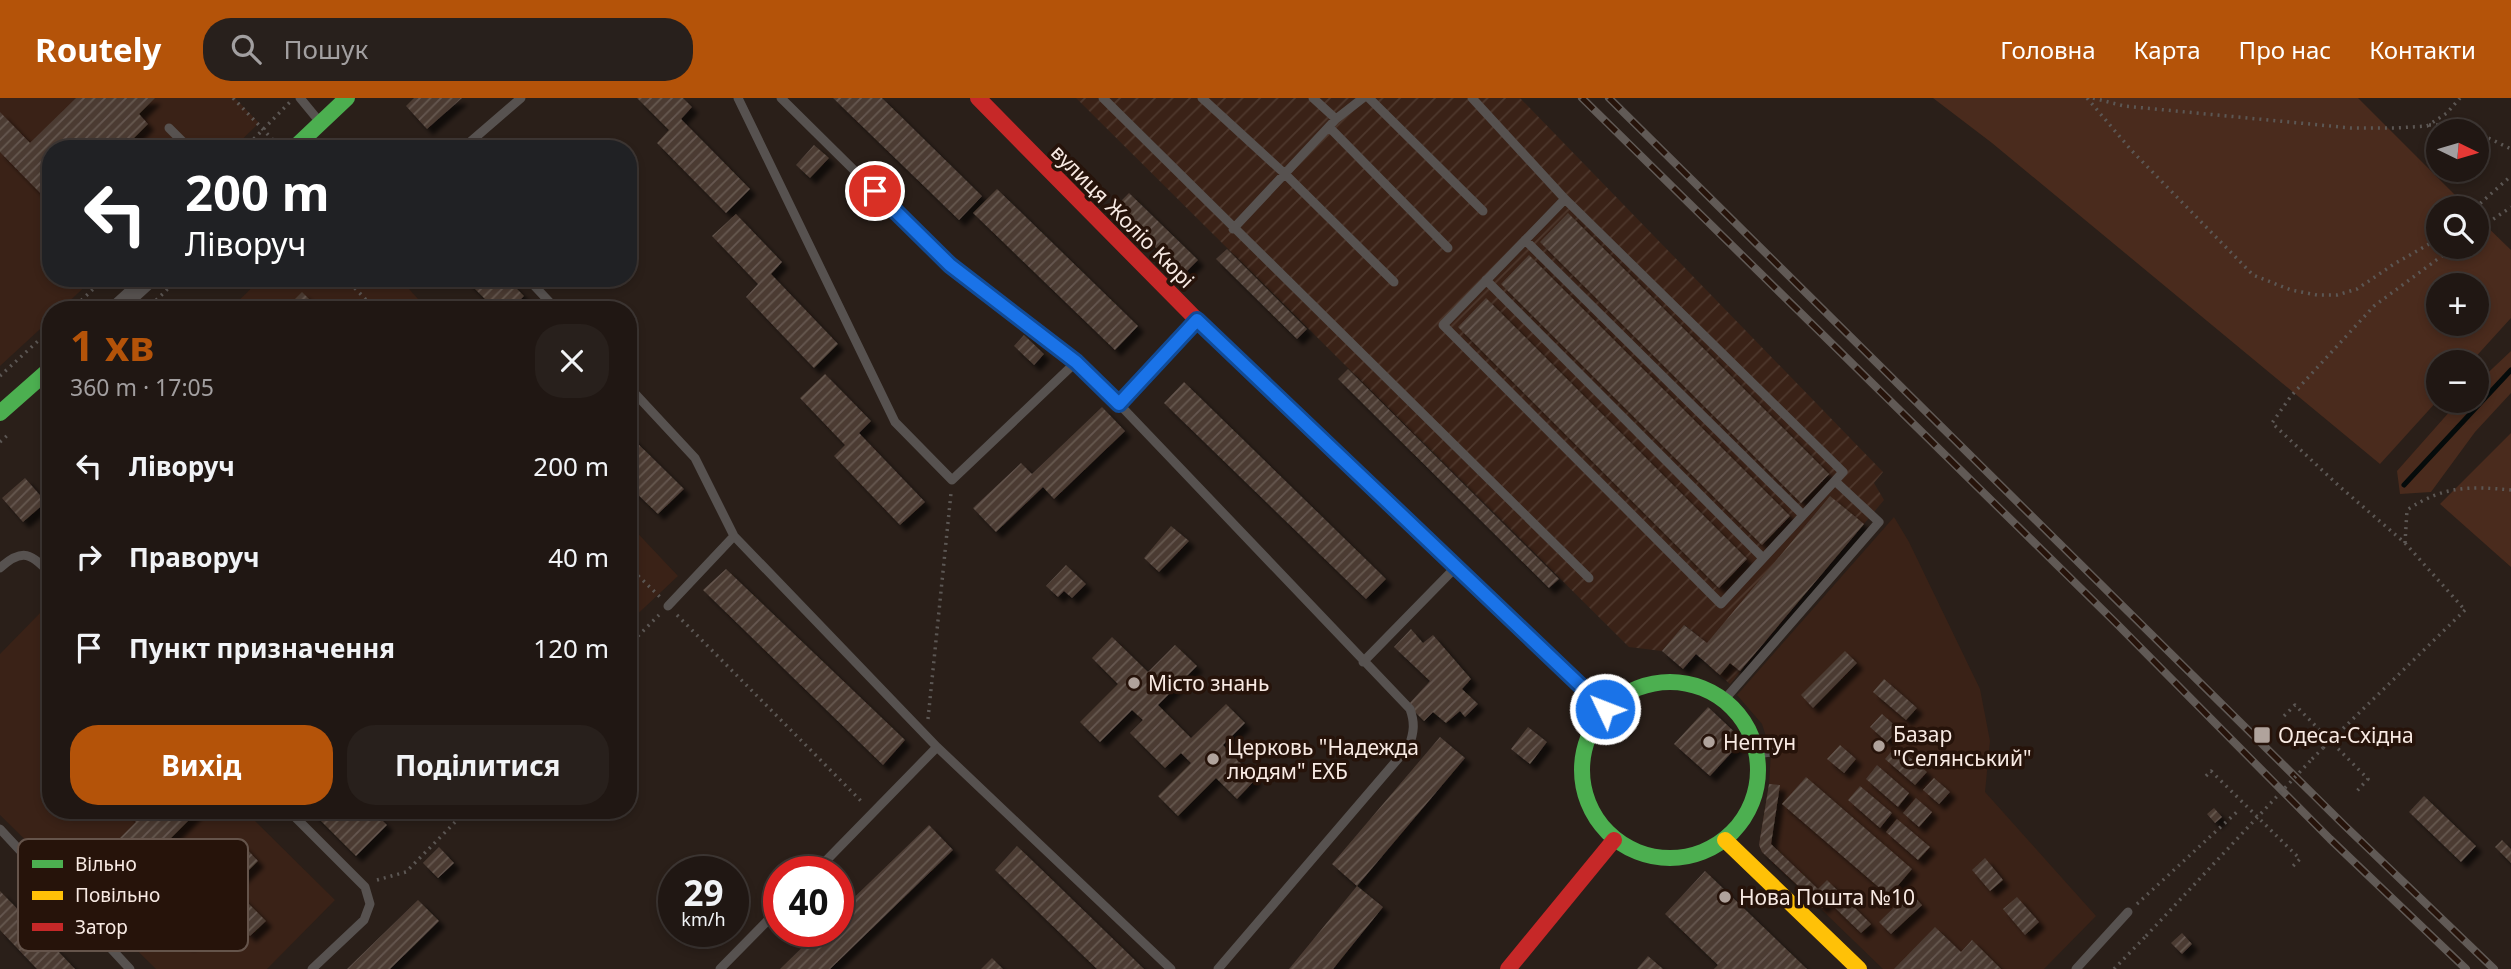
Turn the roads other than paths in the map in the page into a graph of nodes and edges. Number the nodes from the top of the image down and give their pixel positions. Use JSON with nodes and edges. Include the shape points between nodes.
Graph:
{"nodes":[{"id":1,"x":300,"y":98,"type":"edge"},
{"id":2,"x":347,"y":98,"type":"edge"},
{"id":3,"x":521,"y":98,"type":"edge"},
{"id":4,"x":737,"y":98,"type":"edge"},
{"id":5,"x":780,"y":98,"type":"edge"},
{"id":6,"x":978,"y":98,"type":"edge"},
{"id":7,"x":1102,"y":98,"type":"edge"},
{"id":8,"x":1202,"y":98,"type":"edge"},
{"id":9,"x":1313,"y":98,"type":"edge"},
{"id":10,"x":1363,"y":98,"type":"edge"},
{"id":11,"x":1369,"y":98,"type":"edge"},
{"id":12,"x":1472,"y":98,"type":"edge"},
{"id":13,"x":320,"y":123,"type":"junction"},
{"id":14,"x":1333,"y":123,"type":"junction"},
{"id":15,"x":169,"y":128,"type":"dead end"},
{"id":16,"x":307,"y":135,"type":"junction"},
{"id":17,"x":181,"y":140,"type":"edge"},
{"id":18,"x":302,"y":140,"type":"edge"},
{"id":19,"x":312,"y":140,"type":"edge"},
{"id":20,"x":473,"y":140,"type":"edge"},
{"id":21,"x":1285,"y":174,"type":"junction"},
{"id":22,"x":1565,"y":199,"type":"junction"},
{"id":23,"x":1483,"y":211,"type":"dead end"},
{"id":24,"x":1233,"y":229,"type":"junction"},
{"id":25,"x":1525,"y":240,"type":"junction"},
{"id":26,"x":1448,"y":248,"type":"dead end"},
{"id":27,"x":1486,"y":280,"type":"junction"},
{"id":28,"x":1394,"y":282,"type":"dead end"},
{"id":29,"x":140,"y":287,"type":"edge"},
{"id":30,"x":535,"y":287,"type":"edge"},
{"id":31,"x":125,"y":301,"type":"edge"},
{"id":32,"x":549,"y":301,"type":"edge"},
{"id":33,"x":1197,"y":320,"type":"junction"},
{"id":34,"x":1076,"y":362,"type":"junction"},
{"id":35,"x":42,"y":376,"type":"edge"},
{"id":36,"x":637,"y":396,"type":"edge"},
{"id":37,"x":1119,"y":404,"type":"junction"},
{"id":38,"x":0,"y":413,"type":"edge"},
{"id":39,"x":1835,"y":481,"type":"junction"},
{"id":40,"x":1803,"y":516,"type":"junction"},
{"id":41,"x":734,"y":536,"type":"junction"},
{"id":42,"x":1763,"y":558,"type":"junction"},
{"id":43,"x":42,"y":565,"type":"edge"},
{"id":44,"x":0,"y":568,"type":"edge"},
{"id":45,"x":1455,"y":568,"type":"junction"},
{"id":46,"x":1589,"y":578,"type":"dead end"},
{"id":47,"x":668,"y":606,"type":"road end"},
{"id":48,"x":1363,"y":662,"type":"junction"},
{"id":49,"x":1725,"y":699,"type":"junction"},
{"id":50,"x":1605,"y":709,"type":"junction"},
{"id":51,"x":937,"y":747,"type":"junction"},
{"id":52,"x":297,"y":819,"type":"edge"},
{"id":53,"x":0,"y":829,"type":"edge"},
{"id":54,"x":1615,"y":840,"type":"junction"},
{"id":55,"x":1725,"y":840,"type":"junction"},
{"id":56,"x":18,"y":848,"type":"edge"},
{"id":57,"x":830,"y":856,"type":"edge"},
{"id":58,"x":2128,"y":912,"type":"road end"},
{"id":59,"x":763,"y":925,"type":"edge"},
{"id":60,"x":113,"y":951,"type":"edge"},
{"id":61,"x":1849,"y":966,"type":"edge"},
{"id":62,"x":130,"y":969,"type":"edge"},
{"id":63,"x":312,"y":969,"type":"edge"},
{"id":64,"x":720,"y":969,"type":"edge"},
{"id":65,"x":1171,"y":969,"type":"edge"},
{"id":66,"x":1217,"y":969,"type":"edge"},
{"id":67,"x":1508,"y":969,"type":"edge"},
{"id":68,"x":2076,"y":969,"type":"edge"}],
"edges":[{"from":1,"to":13,"type":"lane"},
{"from":2,"to":13,"type":"street"},
{"from":3,"to":20,"type":"lane"},
{"from":4,"to":34,"type":"lane","via":[[895,422],[952,481]]},
{"from":5,"to":34,"type":"lane","via":[[950,265]]},
{"from":6,"to":33,"type":"street","name":"вулиця Жоліо Кюрі"},
{"from":7,"to":24,"type":"lane"},
{"from":8,"to":21,"type":"lane"},
{"from":9,"to":14,"type":"lane"},
{"from":10,"to":14,"type":"lane"},
{"from":11,"to":23,"type":"lane"},
{"from":12,"to":22,"type":"lane"},
{"from":13,"to":16,"type":"street"},
{"from":14,"to":21,"type":"lane"},
{"from":14,"to":26,"type":"lane"},
{"from":15,"to":17,"type":"lane"},
{"from":16,"to":18,"type":"street"},
{"from":16,"to":19,"type":"lane"},
{"from":21,"to":24,"type":"lane"},
{"from":21,"to":28,"type":"lane"},
{"from":22,"to":25,"type":"lane"},
{"from":22,"to":39,"type":"lane","via":[[1843,472]]},
{"from":24,"to":46,"type":"lane"},
{"from":25,"to":27,"type":"lane"},
{"from":25,"to":40,"type":"lane"},
{"from":27,"to":42,"type":"lane"},
{"from":27,"to":42,"type":"lane","via":[[1443,324],[1721,604]]},
{"from":29,"to":31,"type":"street"},
{"from":30,"to":32,"type":"lane"},
{"from":33,"to":37,"type":"lane"},
{"from":33,"to":45,"type":"street","name":"вулиця Жоліо Кюрі"},
{"from":34,"to":37,"type":"lane"},
{"from":35,"to":38,"type":"street"},
{"from":36,"to":41,"type":"lane","via":[[695,458]]},
{"from":37,"to":48,"type":"lane"},
{"from":39,"to":40,"type":"lane"},
{"from":39,"to":49,"type":"lane","via":[[1879,522]]},
{"from":40,"to":42,"type":"lane"},
{"from":41,"to":47,"type":"lane"},
{"from":41,"to":51,"type":"lane"},
{"from":43,"to":44,"type":"lane","via":[[21,554]]},
{"from":45,"to":48,"type":"lane"},
{"from":45,"to":50,"type":"street","name":"вулиця Жоліо Кюрі"},
{"from":48,"to":66,"type":"lane","via":[[1410,709],[1414,733],[1409,746]]},
{"from":49,"to":50,"type":"street","via":[[1685,682],[1656,682],[1628,692]]},
{"from":49,"to":55,"type":"street","via":[[1764,753],[1758,762],[1756,791],[1744,818]]},
{"from":50,"to":54,"type":"street","via":[[1589,734],[1582,762],[1584,791],[1595,818]]},
{"from":51,"to":57,"type":"lane"},
{"from":51,"to":65,"type":"lane"},
{"from":52,"to":63,"type":"lane","via":[[365,887],[370,904],[364,920]]},
{"from":53,"to":56,"type":"lane"},
{"from":54,"to":55,"type":"street","via":[[1640,854],[1670,859],[1699,854]]},
{"from":54,"to":67,"type":"street"},
{"from":55,"to":61,"type":"street"},
{"from":58,"to":68,"type":"lane"},
{"from":59,"to":64,"type":"lane"},
{"from":60,"to":62,"type":"lane"}]}
